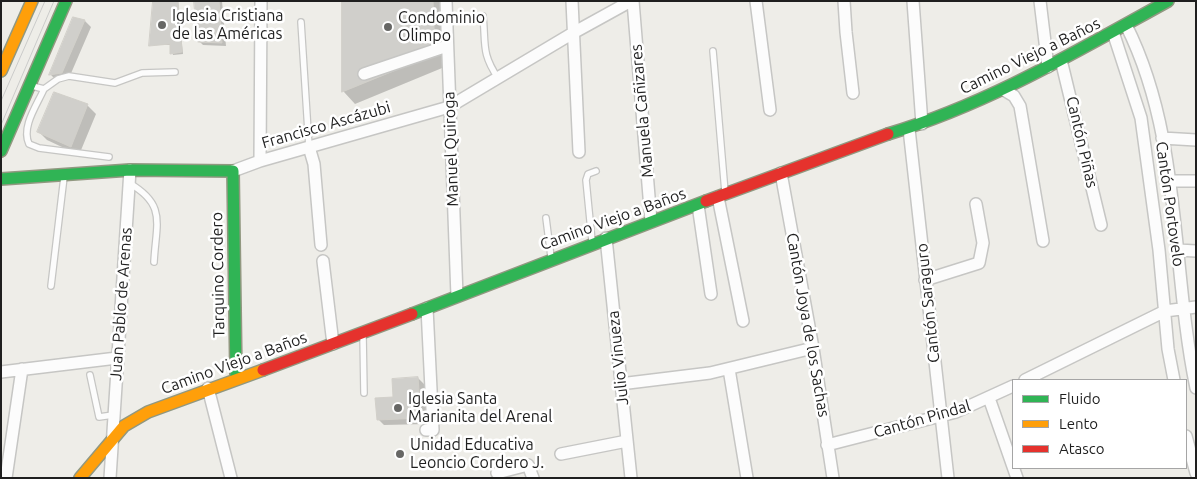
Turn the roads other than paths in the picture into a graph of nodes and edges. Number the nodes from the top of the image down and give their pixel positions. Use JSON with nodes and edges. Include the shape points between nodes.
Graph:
{"nodes":[{"id":1,"x":32,"y":1,"type":"edge"},
{"id":2,"x":66,"y":1,"type":"edge"},
{"id":3,"x":262,"y":1,"type":"edge"},
{"id":4,"x":446,"y":1,"type":"edge"},
{"id":5,"x":572,"y":1,"type":"edge"},
{"id":6,"x":632,"y":1,"type":"edge"},
{"id":7,"x":756,"y":1,"type":"edge"},
{"id":8,"x":844,"y":1,"type":"edge"},
{"id":9,"x":913,"y":1,"type":"edge"},
{"id":10,"x":1040,"y":1,"type":"edge"},
{"id":11,"x":1163,"y":3,"type":"edge"},
{"id":12,"x":483,"y":16,"type":"dead end"},
{"id":13,"x":301,"y":22,"type":"dead end"},
{"id":14,"x":1126,"y":25,"type":"junction"},
{"id":15,"x":1114,"y":32,"type":"junction"},
{"id":16,"x":573,"y":33,"type":"junction"},
{"id":17,"x":447,"y":46,"type":"junction"},
{"id":18,"x":713,"y":52,"type":"dead end"},
{"id":19,"x":1061,"y":60,"type":"junction"},
{"id":20,"x":1048,"y":67,"type":"junction"},
{"id":21,"x":1,"y":71,"type":"edge"},
{"id":22,"x":175,"y":72,"type":"dead end"},
{"id":23,"x":364,"y":74,"type":"dead end"},
{"id":24,"x":498,"y":78,"type":"junction"},
{"id":25,"x":30,"y":85,"type":"junction"},
{"id":26,"x":44,"y":89,"type":"junction"},
{"id":27,"x":1004,"y":90,"type":"junction"},
{"id":28,"x":854,"y":93,"type":"dead end"},
{"id":29,"x":449,"y":107,"type":"junction"},
{"id":30,"x":770,"y":110,"type":"dead end"},
{"id":31,"x":16,"y":117,"type":"junction"},
{"id":32,"x":29,"y":123,"type":"junction"},
{"id":33,"x":922,"y":124,"type":"junction"},
{"id":34,"x":909,"y":129,"type":"junction"},
{"id":35,"x":1162,"y":138,"type":"junction"},
{"id":36,"x":1196,"y":140,"type":"edge"},
{"id":37,"x":309,"y":147,"type":"junction"},
{"id":38,"x":1,"y":151,"type":"edge"},
{"id":39,"x":579,"y":152,"type":"dead end"},
{"id":40,"x":109,"y":157,"type":"dead end"},
{"id":41,"x":260,"y":161,"type":"junction"},
{"id":42,"x":130,"y":170,"type":"junction"},
{"id":43,"x":233,"y":171,"type":"junction"},
{"id":44,"x":596,"y":171,"type":"dead end"},
{"id":45,"x":781,"y":173,"type":"junction"},
{"id":46,"x":64,"y":175,"type":"junction"},
{"id":47,"x":1,"y":179,"type":"edge"},
{"id":48,"x":1196,"y":180,"type":"edge"},
{"id":49,"x":1168,"y":181,"type":"junction"},
{"id":50,"x":129,"y":183,"type":"junction"},
{"id":51,"x":722,"y":196,"type":"junction"},
{"id":52,"x":976,"y":204,"type":"dead end"},
{"id":53,"x":698,"y":205,"type":"junction"},
{"id":54,"x":546,"y":218,"type":"dead end"},
{"id":55,"x":651,"y":221,"type":"junction"},
{"id":56,"x":1101,"y":225,"type":"dead end"},
{"id":57,"x":606,"y":238,"type":"junction"},
{"id":58,"x":1043,"y":241,"type":"dead end"},
{"id":59,"x":592,"y":243,"type":"junction"},
{"id":60,"x":321,"y":245,"type":"dead end"},
{"id":61,"x":1178,"y":250,"type":"junction"},
{"id":62,"x":1196,"y":251,"type":"edge"},
{"id":63,"x":551,"y":259,"type":"junction"},
{"id":64,"x":323,"y":261,"type":"dead end"},
{"id":65,"x":154,"y":262,"type":"dead end"},
{"id":66,"x":925,"y":280,"type":"junction"},
{"id":67,"x":51,"y":286,"type":"dead end"},
{"id":68,"x":711,"y":294,"type":"dead end"},
{"id":69,"x":457,"y":296,"type":"junction"},
{"id":70,"x":1196,"y":307,"type":"edge"},
{"id":71,"x":427,"y":308,"type":"junction"},
{"id":72,"x":1183,"y":309,"type":"junction"},
{"id":73,"x":1165,"y":311,"type":"junction"},
{"id":74,"x":743,"y":321,"type":"dead end"},
{"id":75,"x":363,"y":333,"type":"junction"},
{"id":76,"x":1191,"y":340,"type":"edge"},
{"id":77,"x":333,"y":344,"type":"junction"},
{"id":78,"x":813,"y":348,"type":"junction"},
{"id":79,"x":117,"y":358,"type":"junction"},
{"id":80,"x":22,"y":369,"type":"junction"},
{"id":81,"x":729,"y":369,"type":"junction"},
{"id":82,"x":1,"y":372,"type":"edge"},
{"id":83,"x":90,"y":375,"type":"dead end"},
{"id":84,"x":236,"y":378,"type":"junction"},
{"id":85,"x":1027,"y":379,"type":"edge"},
{"id":86,"x":1174,"y":379,"type":"edge"},
{"id":87,"x":620,"y":384,"type":"junction"},
{"id":88,"x":1012,"y":386,"type":"edge"},
{"id":89,"x":208,"y":388,"type":"junction"},
{"id":90,"x":1196,"y":388,"type":"edge"},
{"id":91,"x":364,"y":393,"type":"dead end"},
{"id":92,"x":989,"y":398,"type":"junction"},
{"id":93,"x":113,"y":415,"type":"junction"},
{"id":94,"x":940,"y":416,"type":"junction"},
{"id":95,"x":426,"y":430,"type":"dead end"},
{"id":96,"x":112,"y":438,"type":"junction"},
{"id":97,"x":627,"y":441,"type":"junction"},
{"id":98,"x":1187,"y":442,"type":"edge"},
{"id":99,"x":827,"y":445,"type":"junction"},
{"id":100,"x":561,"y":454,"type":"dead end"},
{"id":101,"x":1012,"y":464,"type":"edge"},
{"id":102,"x":497,"y":473,"type":"dead end"},
{"id":103,"x":1196,"y":473,"type":"edge"},
{"id":104,"x":6,"y":478,"type":"edge"},
{"id":105,"x":80,"y":478,"type":"edge"},
{"id":106,"x":110,"y":478,"type":"edge"},
{"id":107,"x":231,"y":478,"type":"edge"},
{"id":108,"x":534,"y":478,"type":"edge"},
{"id":109,"x":631,"y":478,"type":"edge"},
{"id":110,"x":747,"y":478,"type":"edge"},
{"id":111,"x":833,"y":478,"type":"edge"},
{"id":112,"x":948,"y":478,"type":"edge"}],
"edges":[{"from":1,"to":21,"type":"street"},
{"from":2,"to":25,"type":"street"},
{"from":3,"to":41,"type":"street"},
{"from":4,"to":17,"type":"street","name":"Manuel Quiroga"},
{"from":5,"to":16,"type":"street"},
{"from":6,"to":16,"type":"street","name":"Francisco Ascázubi"},
{"from":6,"to":55,"type":"street","name":"Manuela Cañizares"},
{"from":7,"to":30,"type":"street"},
{"from":8,"to":28,"type":"street"},
{"from":9,"to":33,"type":"street"},
{"from":10,"to":20,"type":"street"},
{"from":11,"to":14,"type":"street","name":"Camino Viejo a Baños"},
{"from":12,"to":24,"type":"lane","via":[[484,50]]},
{"from":13,"to":37,"type":"lane"},
{"from":14,"to":15,"type":"street","name":"Camino Viejo a Baños"},
{"from":14,"to":35,"type":"street","name":"Cantón Portovelo","via":[[1148,75]]},
{"from":15,"to":19,"type":"street","name":"Camino Viejo a Baños"},
{"from":15,"to":73,"type":"street","name":"Cantón Portovelo","via":[[1141,118]]},
{"from":16,"to":24,"type":"street","name":"Francisco Ascázubi"},
{"from":16,"to":39,"type":"street"},
{"from":17,"to":23,"type":"street"},
{"from":17,"to":29,"type":"street","name":"Manuel Quiroga"},
{"from":18,"to":51,"type":"lane"},
{"from":19,"to":20,"type":"street","name":"Camino Viejo a Baños"},
{"from":19,"to":56,"type":"street","name":"Cantón Piñas"},
{"from":20,"to":27,"type":"street","name":"Camino Viejo a Baños"},
{"from":22,"to":26,"type":"lane","via":[[142,73],[115,83],[69,76]]},
{"from":24,"to":29,"type":"street","name":"Francisco Ascázubi"},
{"from":25,"to":26,"type":"lane"},
{"from":25,"to":31,"type":"street"},
{"from":26,"to":32,"type":"lane"},
{"from":27,"to":33,"type":"street","name":"Camino Viejo a Baños"},
{"from":27,"to":58,"type":"street","via":[[1014,96],[1020,106]]},
{"from":29,"to":37,"type":"street","name":"Francisco Ascázubi"},
{"from":29,"to":69,"type":"street","name":"Manuel Quiroga"},
{"from":31,"to":32,"type":"lane"},
{"from":31,"to":38,"type":"street"},
{"from":32,"to":40,"type":"lane","via":[[26,136],[34,146]]},
{"from":33,"to":34,"type":"street","name":"Camino Viejo a Baños"},
{"from":34,"to":45,"type":"street","name":"Camino Viejo a Baños","via":[[860,143]]},
{"from":34,"to":66,"type":"street","name":"Cantón Saraguro"},
{"from":35,"to":36,"type":"street"},
{"from":35,"to":49,"type":"street","name":"Cantón Portovelo"},
{"from":37,"to":41,"type":"street","name":"Francisco Ascázubi"},
{"from":37,"to":60,"type":"street","via":[[314,164]]},
{"from":41,"to":43,"type":"street","name":"Francisco Ascázubi"},
{"from":42,"to":43,"type":"street","name":"Francisco Ascázubi"},
{"from":42,"to":46,"type":"street","name":"Francisco Ascázubi"},
{"from":42,"to":50,"type":"street","name":"Juan Pablo de Arenas"},
{"from":43,"to":84,"type":"street","name":"Tarquino Cordero"},
{"from":44,"to":59,"type":"lane","via":[[588,174],[586,180]]},
{"from":45,"to":51,"type":"street","name":"Camino Viejo a Baños"},
{"from":45,"to":78,"type":"street","name":"Cantón Joya de los Sachas"},
{"from":46,"to":47,"type":"street","name":"Francisco Ascázubi"},
{"from":46,"to":67,"type":"lane"},
{"from":48,"to":49,"type":"street"},
{"from":49,"to":61,"type":"street","name":"Cantón Portovelo"},
{"from":50,"to":65,"type":"lane","via":[[151,198],[157,214]]},
{"from":50,"to":79,"type":"street","name":"Juan Pablo de Arenas"},
{"from":51,"to":53,"type":"street","name":"Camino Viejo a Baños"},
{"from":51,"to":74,"type":"street"},
{"from":52,"to":66,"type":"street","via":[[983,243],[979,263]]},
{"from":53,"to":55,"type":"street","name":"Camino Viejo a Baños"},
{"from":53,"to":68,"type":"street"},
{"from":54,"to":63,"type":"lane"},
{"from":55,"to":57,"type":"street","name":"Camino Viejo a Baños"},
{"from":57,"to":59,"type":"street","name":"Camino Viejo a Baños"},
{"from":57,"to":87,"type":"street","name":"Julio Vinueza"},
{"from":59,"to":63,"type":"street","name":"Camino Viejo a Baños"},
{"from":61,"to":62,"type":"street"},
{"from":61,"to":72,"type":"street","name":"Cantón Portovelo"},
{"from":63,"to":69,"type":"street","name":"Camino Viejo a Baños"},
{"from":64,"to":77,"type":"street"},
{"from":66,"to":94,"type":"street","name":"Cantón Saraguro"},
{"from":69,"to":71,"type":"street","name":"Camino Viejo a Baños"},
{"from":70,"to":72,"type":"street"},
{"from":71,"to":75,"type":"street","name":"Camino Viejo a Baños"},
{"from":71,"to":95,"type":"street","via":[[433,430]]},
{"from":72,"to":73,"type":"street"},
{"from":72,"to":76,"type":"street","name":"Cantón Portovelo"},
{"from":73,"to":85,"type":"street"},
{"from":73,"to":86,"type":"street","name":"Cantón Portovelo"},
{"from":75,"to":77,"type":"street","name":"Camino Viejo a Baños"},
{"from":75,"to":91,"type":"lane"},
{"from":76,"to":90,"type":"street","name":"Cantón Portovelo"},
{"from":77,"to":84,"type":"street","name":"Camino Viejo a Baños"},
{"from":78,"to":81,"type":"street"},
{"from":78,"to":99,"type":"street","name":"Cantón Joya de los Sachas"},
{"from":79,"to":80,"type":"street"},
{"from":79,"to":93,"type":"street","name":"Juan Pablo de Arenas"},
{"from":80,"to":82,"type":"street"},
{"from":80,"to":104,"type":"street"},
{"from":81,"to":87,"type":"street"},
{"from":81,"to":110,"type":"street"},
{"from":83,"to":93,"type":"lane","via":[[99,417]]},
{"from":84,"to":89,"type":"street","name":"Camino Viejo a Baños"},
{"from":87,"to":97,"type":"street","name":"Julio Vinueza"},
{"from":88,"to":92,"type":"street","name":"Cantón Pindal"},
{"from":89,"to":96,"type":"street","name":"Camino Viejo a Baños","via":[[141,415]]},
{"from":89,"to":107,"type":"street"},
{"from":92,"to":94,"type":"street","name":"Cantón Pindal"},
{"from":92,"to":101,"type":"street"},
{"from":93,"to":96,"type":"street","name":"Juan Pablo de Arenas"},
{"from":94,"to":99,"type":"street","name":"Cantón Pindal"},
{"from":94,"to":112,"type":"street","name":"Cantón Saraguro"},
{"from":96,"to":105,"type":"street","name":"Camino Viejo a Baños"},
{"from":96,"to":106,"type":"street","name":"Juan Pablo de Arenas"},
{"from":97,"to":100,"type":"street"},
{"from":97,"to":109,"type":"street","name":"Julio Vinueza"},
{"from":98,"to":103,"type":"street"},
{"from":99,"to":111,"type":"street","name":"Cantón Joya de los Sachas"},
{"from":102,"to":108,"type":"street","via":[[528,464]]}]}
